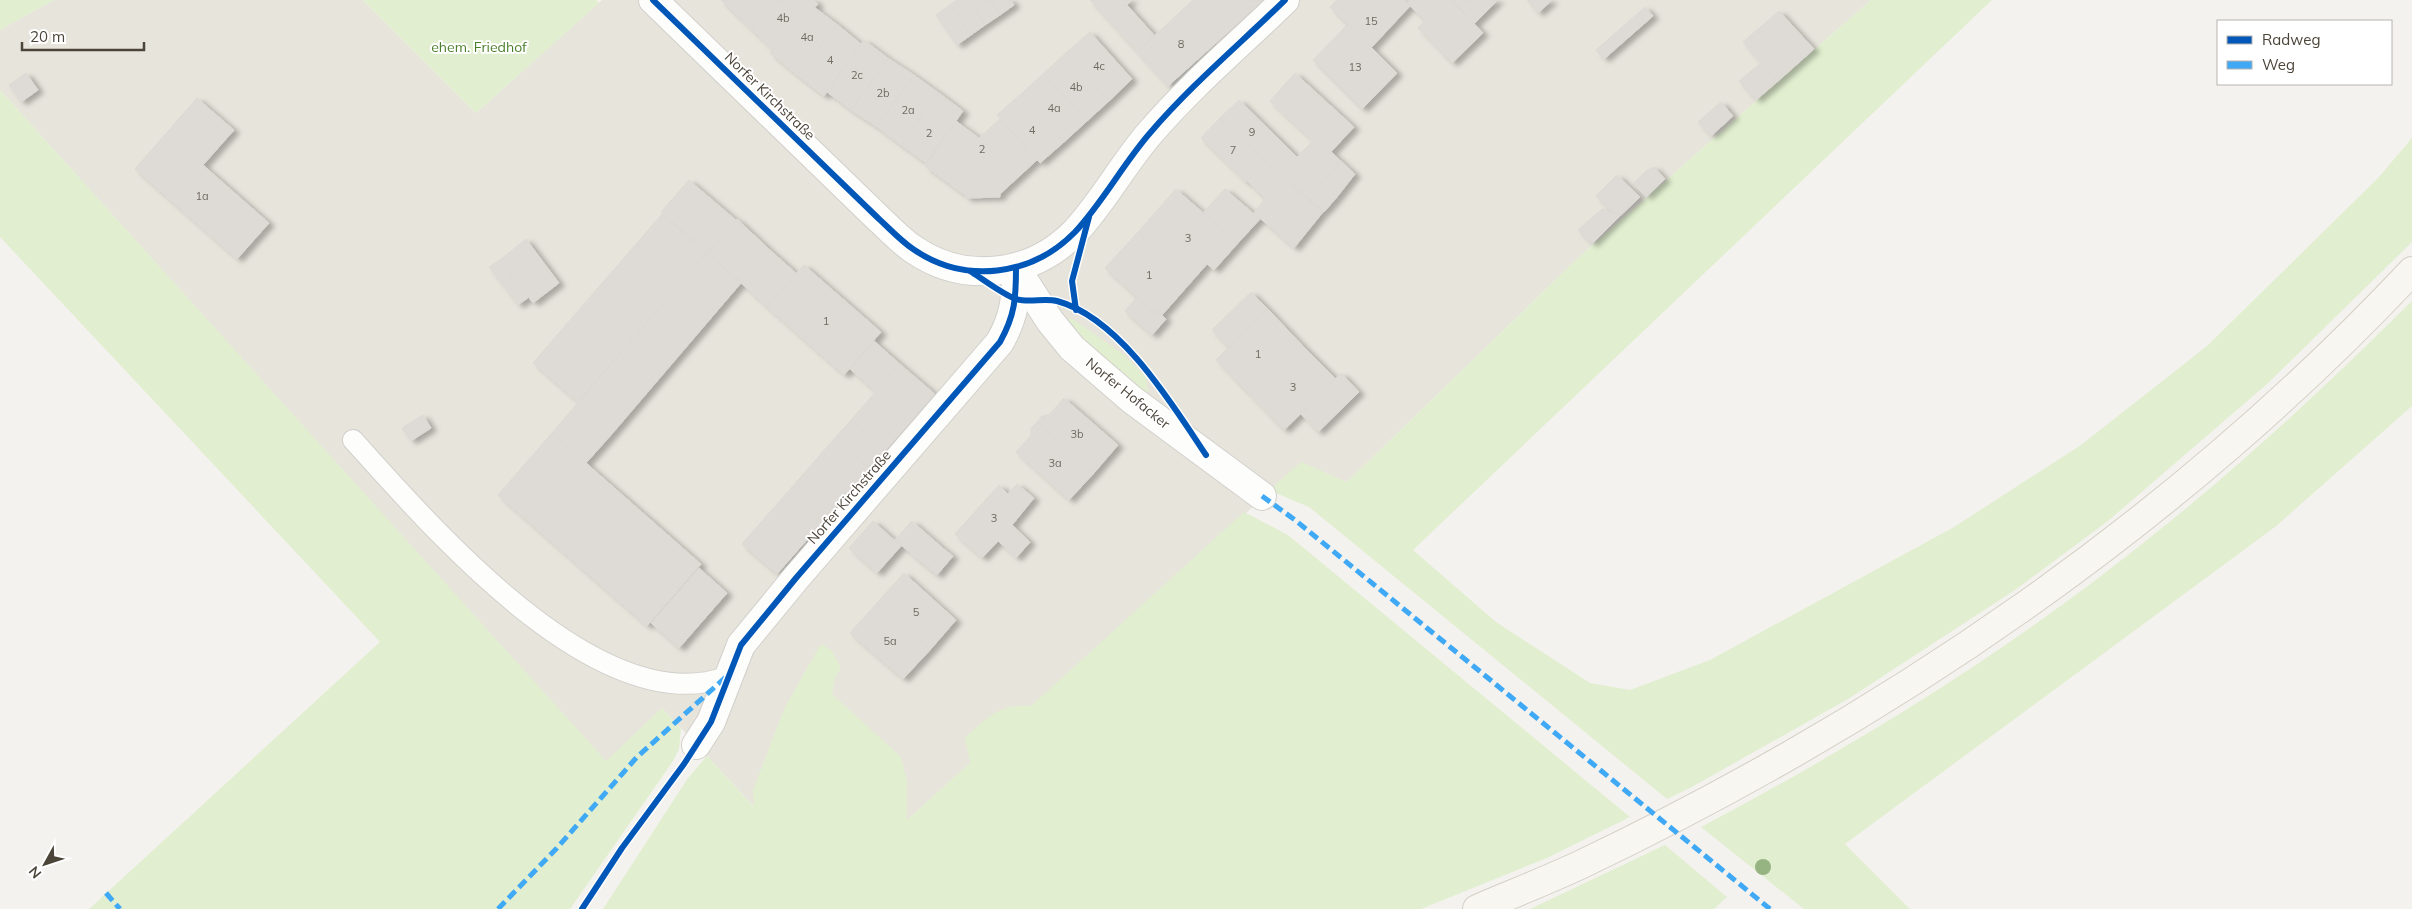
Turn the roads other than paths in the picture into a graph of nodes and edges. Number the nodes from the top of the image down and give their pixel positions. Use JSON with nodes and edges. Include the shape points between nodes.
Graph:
{"nodes":[{"id":1,"x":1285,"y":0,"type":"edge"},
{"id":2,"x":658,"y":1,"type":"edge"},
{"id":3,"x":1016,"y":268,"type":"junction"},
{"id":4,"x":2412,"y":271,"type":"edge"},
{"id":5,"x":353,"y":440,"type":"dead end"},
{"id":6,"x":1262,"y":496,"type":"dead end"},
{"id":7,"x":726,"y":677,"type":"junction"},
{"id":8,"x":696,"y":745,"type":"dead end"},
{"id":9,"x":1477,"y":909,"type":"edge"}],
"edges":[{"from":1,"to":3,"type":"street","name":"Norfer Kirchstraße","via":[[1161,121],[1075,231],[1052,252]]},
{"from":2,"to":3,"type":"street","name":"Norfer Kirchstraße","via":[[913,249],[945,265],[970,271],[995,272]]},
{"from":3,"to":6,"type":"street","name":"Norfer Hofacker","via":[[1050,321],[1072,348],[1131,399]]},
{"from":3,"to":7,"type":"street","name":"Norfer Kirchstraße","via":[[1016,300],[1011,322],[1000,342],[741,645]]},
{"from":4,"to":9,"type":"main road","via":[[2334,350],[2216,458],[2088,560],[1932,669],[1756,774],[1582,864]]},
{"from":5,"to":7,"type":"lane","via":[[462,557],[501,592],[575,646],[606,662],[662,682],[711,682]]},
{"from":7,"to":8,"type":"street","name":"Norfer Kirchstraße","via":[[711,722]]}]}
